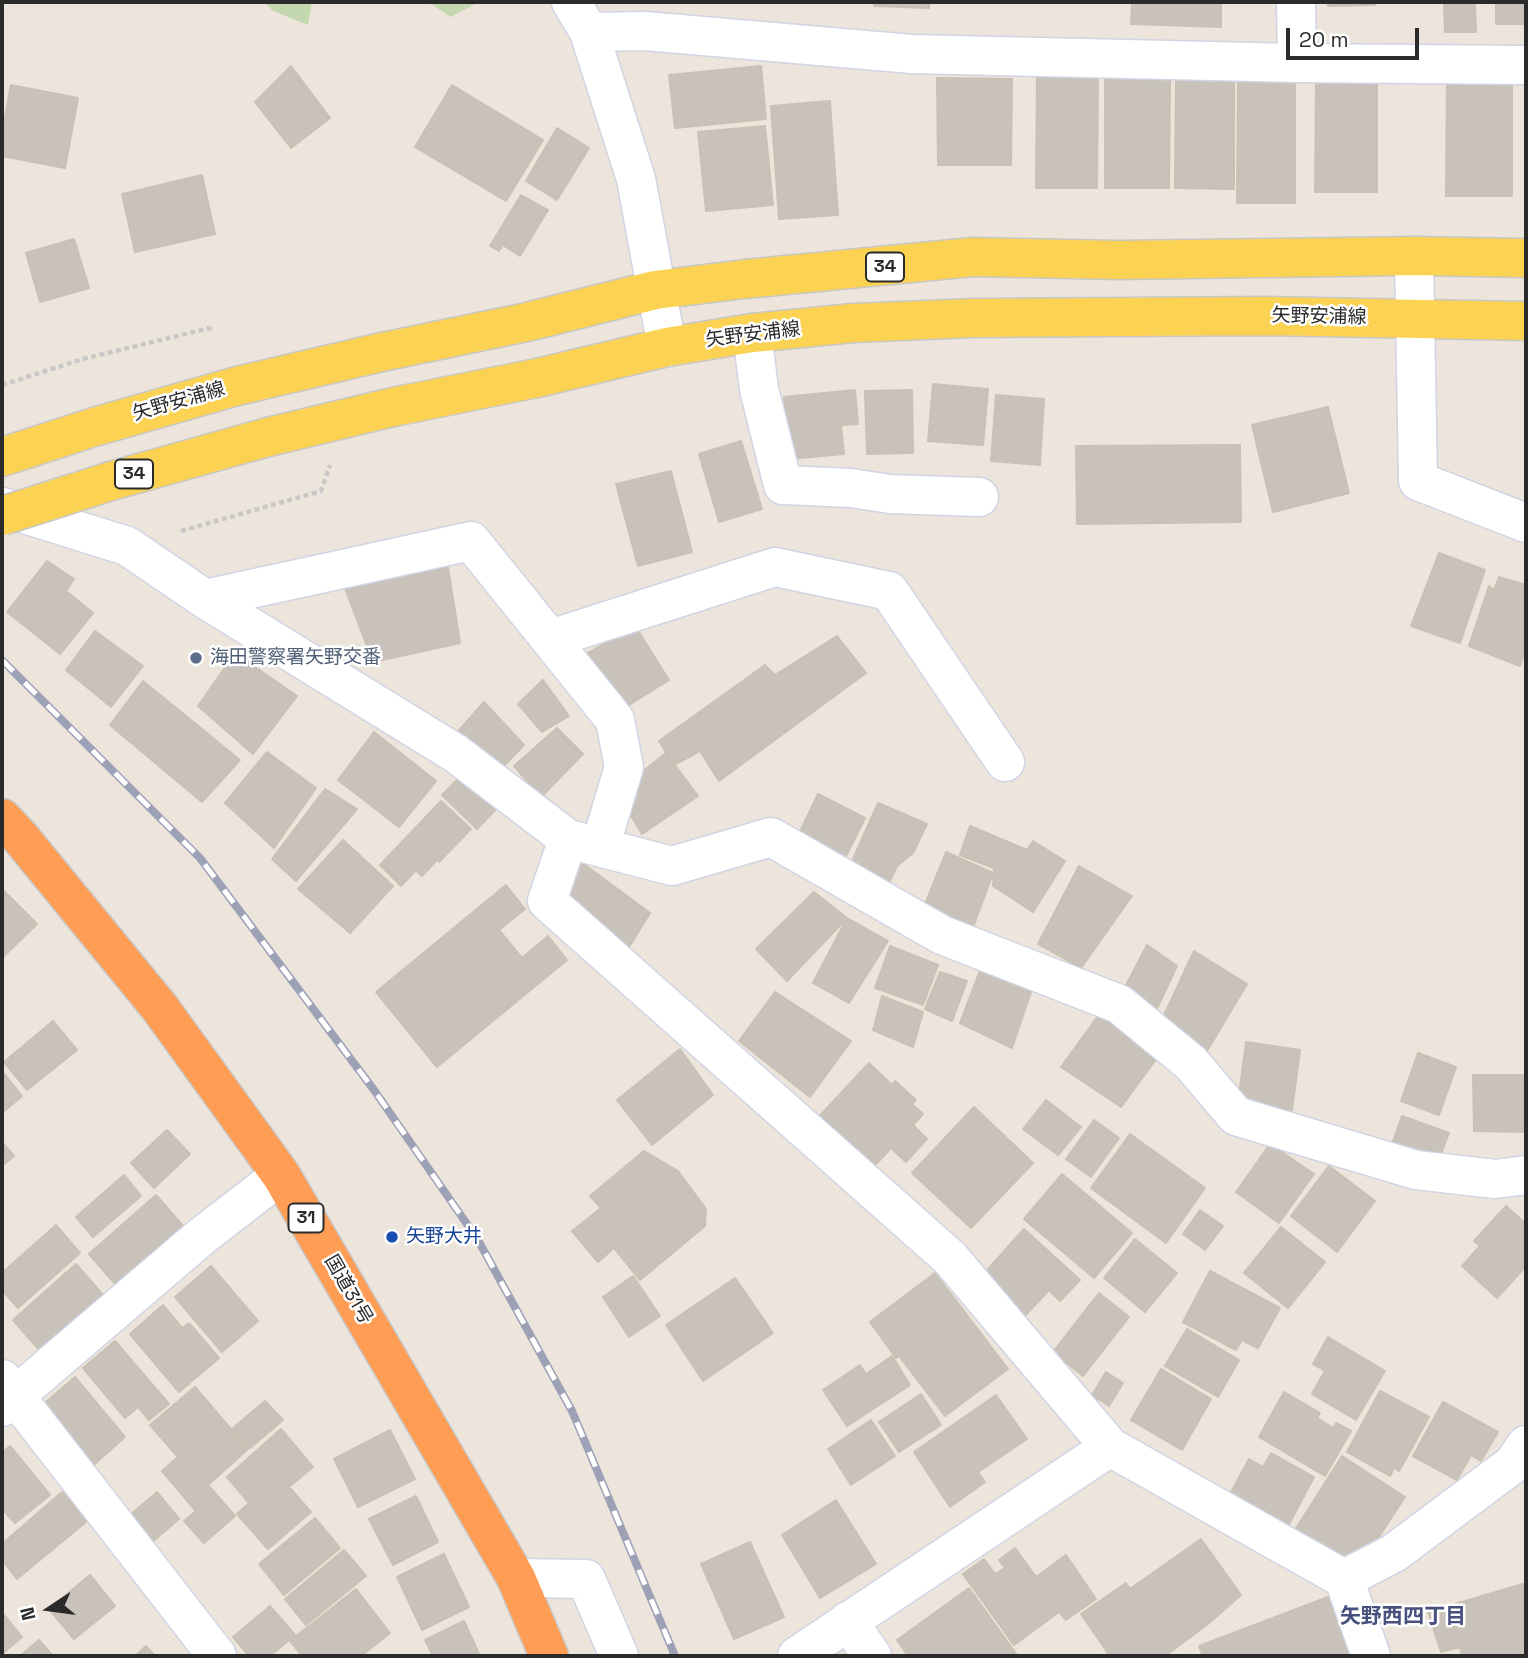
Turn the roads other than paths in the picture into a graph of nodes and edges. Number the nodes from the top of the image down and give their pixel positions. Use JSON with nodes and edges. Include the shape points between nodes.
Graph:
{"nodes":[{"id":1,"x":1296,"y":2,"type":"edge"},
{"id":2,"x":580,"y":17,"type":"edge"},
{"id":3,"x":1297,"y":63,"type":"junction"},
{"id":4,"x":1526,"y":65,"type":"edge"},
{"id":5,"x":1414,"y":256,"type":"junction"},
{"id":6,"x":1526,"y":258,"type":"edge"},
{"id":7,"x":655,"y":290,"type":"junction"},
{"id":8,"x":1415,"y":320,"type":"junction"},
{"id":9,"x":1526,"y":321,"type":"edge"},
{"id":10,"x":752,"y":333,"type":"junction"},
{"id":11,"x":667,"y":347,"type":"junction"},
{"id":12,"x":2,"y":457,"type":"edge"},
{"id":13,"x":979,"y":497,"type":"dead end"},
{"id":14,"x":2,"y":507,"type":"edge"},
{"id":15,"x":2,"y":516,"type":"edge"},
{"id":16,"x":1526,"y":523,"type":"edge"},
{"id":17,"x":205,"y":599,"type":"junction"},
{"id":18,"x":550,"y":639,"type":"junction"},
{"id":19,"x":1005,"y":762,"type":"dead end"},
{"id":20,"x":2,"y":818,"type":"edge"},
{"id":21,"x":584,"y":843,"type":"junction"},
{"id":22,"x":281,"y":1175,"type":"junction"},
{"id":23,"x":1526,"y":1175,"type":"edge"},
{"id":24,"x":6,"y":1394,"type":"edge"},
{"id":25,"x":1526,"y":1445,"type":"edge"},
{"id":26,"x":1110,"y":1447,"type":"junction"},
{"id":27,"x":516,"y":1578,"type":"junction"},
{"id":28,"x":1344,"y":1579,"type":"junction"},
{"id":29,"x":848,"y":1621,"type":"junction"},
{"id":30,"x":217,"y":1656,"type":"edge"},
{"id":31,"x":549,"y":1656,"type":"edge"},
{"id":32,"x":619,"y":1656,"type":"edge"},
{"id":33,"x":797,"y":1656,"type":"edge"},
{"id":34,"x":872,"y":1656,"type":"edge"},
{"id":35,"x":1370,"y":1656,"type":"edge"}],
"edges":[{"from":1,"to":3,"type":"street"},
{"from":2,"to":3,"type":"street","via":[[645,31],[912,54]]},
{"from":2,"to":7,"type":"street","via":[[636,179]]},
{"from":3,"to":4,"type":"street"},
{"from":5,"to":6,"type":"main road","name":"矢野安浦線","number":"34"},
{"from":5,"to":7,"type":"main road","name":"矢野安浦線","number":"34","via":[[973,257]]},
{"from":5,"to":8,"type":"street"},
{"from":7,"to":11,"type":"street"},
{"from":7,"to":12,"type":"main road","name":"矢野安浦線","number":"34","via":[[254,382]]},
{"from":8,"to":9,"type":"main road","name":"矢野安浦線","number":"34"},
{"from":8,"to":10,"type":"main road","name":"矢野安浦線","number":"34","via":[[974,317]]},
{"from":8,"to":16,"type":"street","via":[[1418,481]]},
{"from":10,"to":11,"type":"main road","name":"矢野安浦線","number":"34"},
{"from":10,"to":13,"type":"street","via":[[759,389],[783,485]]},
{"from":11,"to":15,"type":"main road","name":"矢野安浦線","number":"34","bridge":true,"via":[[268,437]]},
{"from":14,"to":17,"type":"street","via":[[127,547]]},
{"from":17,"to":18,"type":"street","via":[[471,541]]},
{"from":17,"to":21,"type":"street","via":[[455,753]]},
{"from":18,"to":19,"type":"street","via":[[775,567],[889,591]]},
{"from":18,"to":21,"type":"street","via":[[615,720],[624,767]]},
{"from":20,"to":22,"type":"highway","name":"国道31号","number":"31","via":[[160,1008]]},
{"from":21,"to":23,"type":"street","via":[[672,866],[771,837],[942,935],[1119,1004],[1191,1063],[1236,1116],[1416,1170],[1495,1179]]},
{"from":21,"to":26,"type":"street","via":[[547,901],[950,1258]]},
{"from":22,"to":24,"type":"street"},
{"from":22,"to":27,"type":"highway","name":"国道31号","number":"31"},
{"from":24,"to":30,"type":"street"},
{"from":25,"to":28,"type":"street","via":[[1513,1464],[1394,1553]]},
{"from":26,"to":28,"type":"street"},
{"from":26,"to":29,"type":"street"},
{"from":27,"to":31,"type":"highway","name":"国道31号","number":"31"},
{"from":27,"to":32,"type":"street","via":[[586,1579]]},
{"from":28,"to":35,"type":"street"},
{"from":29,"to":33,"type":"street"},
{"from":29,"to":34,"type":"street"}]}
